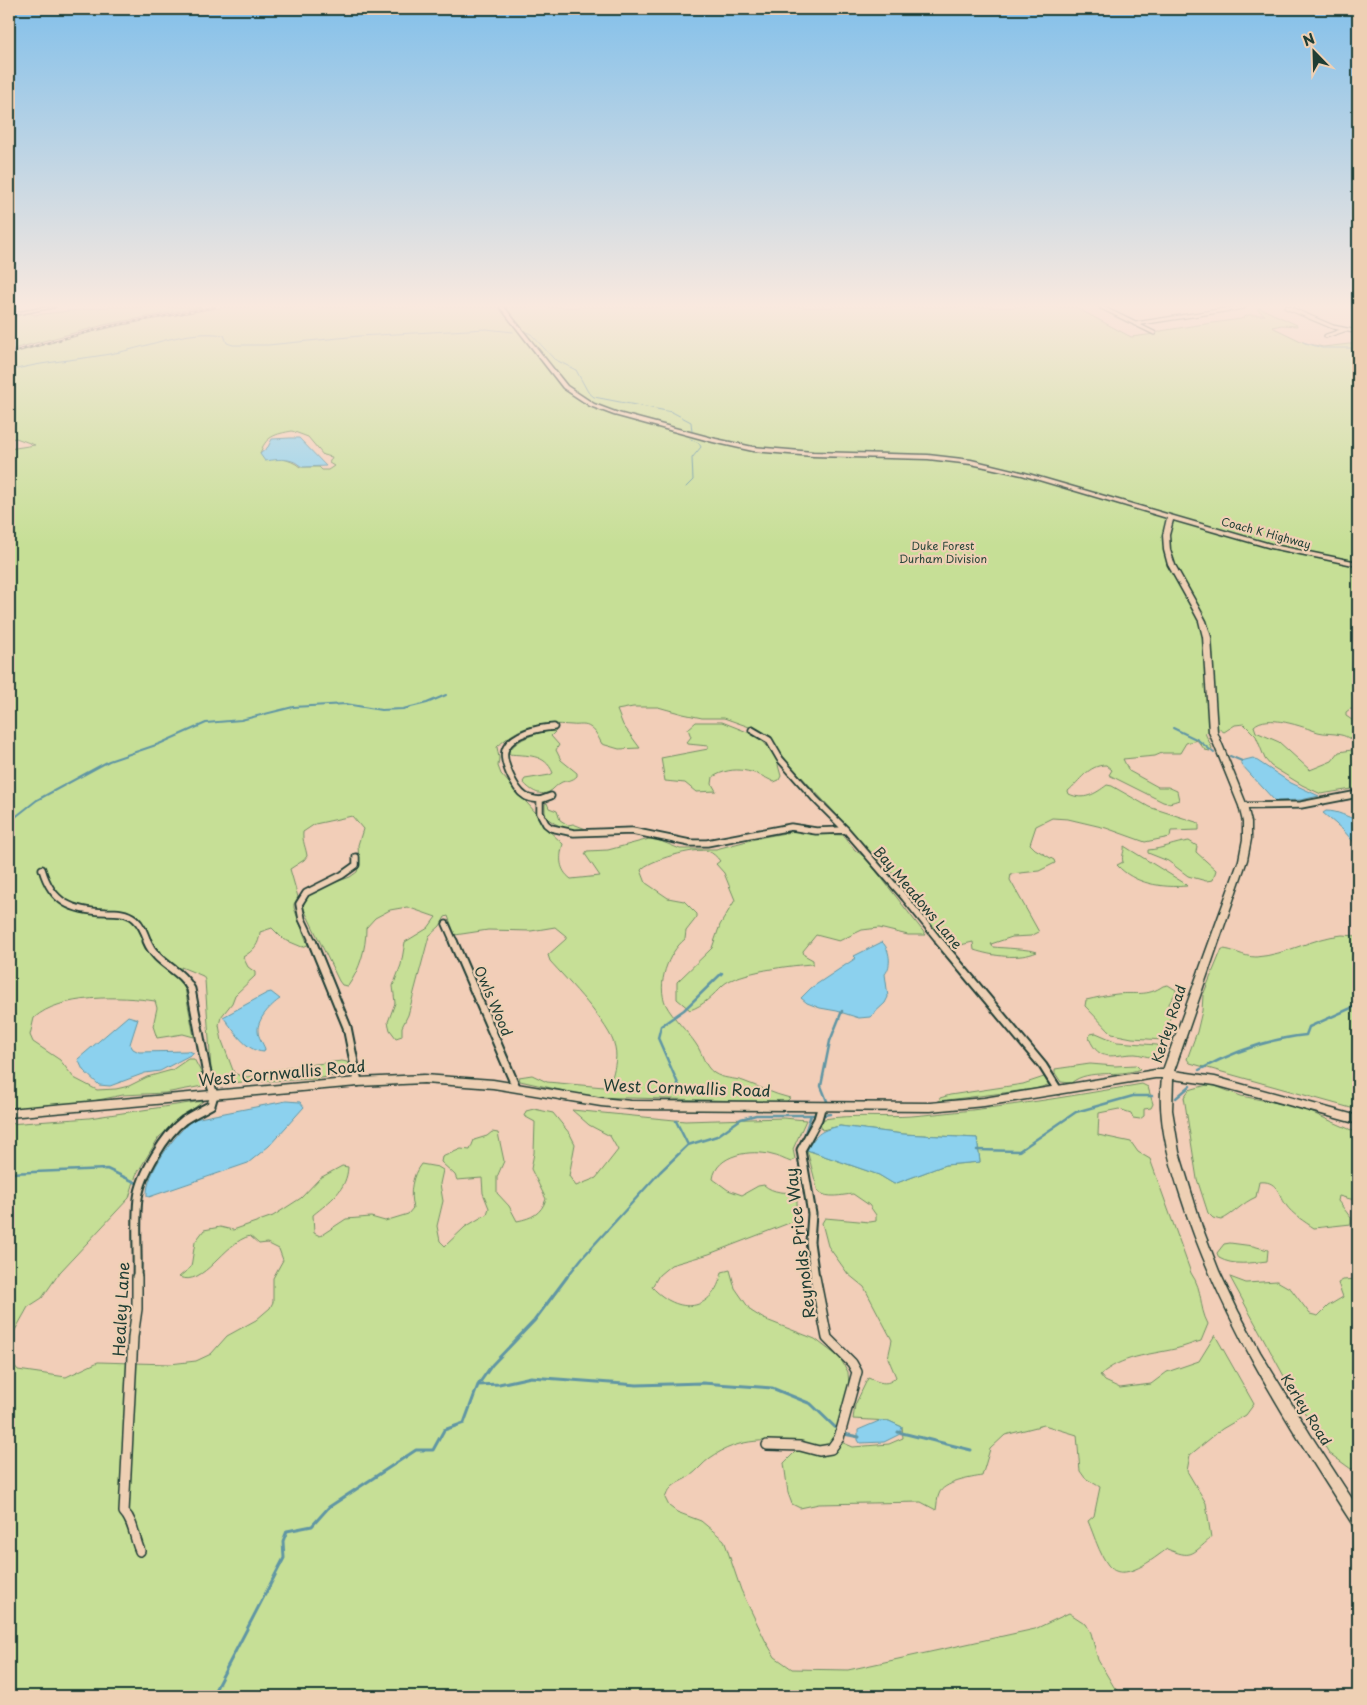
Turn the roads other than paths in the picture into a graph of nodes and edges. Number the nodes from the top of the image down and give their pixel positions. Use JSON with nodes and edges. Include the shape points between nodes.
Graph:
{"nodes":[{"id":1,"x":565,"y":387,"type":"edge"},
{"id":2,"x":1170,"y":517,"type":"junction"},
{"id":3,"x":1358,"y":564,"type":"edge"},
{"id":4,"x":554,"y":727,"type":"dead end"},
{"id":5,"x":752,"y":730,"type":"dead end"},
{"id":6,"x":1358,"y":794,"type":"edge"},
{"id":7,"x":551,"y":796,"type":"dead end"},
{"id":8,"x":540,"y":800,"type":"junction"},
{"id":9,"x":1243,"y":806,"type":"junction"},
{"id":10,"x":846,"y":830,"type":"junction"},
{"id":11,"x":356,"y":857,"type":"dead end"},
{"id":12,"x":42,"y":869,"type":"dead end"},
{"id":13,"x":446,"y":924,"type":"dead end"},
{"id":14,"x":1168,"y":1074,"type":"junction"},
{"id":15,"x":358,"y":1082,"type":"junction"},
{"id":16,"x":516,"y":1087,"type":"junction"},
{"id":17,"x":1058,"y":1090,"type":"junction"},
{"id":18,"x":214,"y":1095,"type":"junction"},
{"id":19,"x":821,"y":1108,"type":"junction"},
{"id":20,"x":9,"y":1113,"type":"edge"},
{"id":21,"x":1358,"y":1120,"type":"edge"},
{"id":22,"x":767,"y":1445,"type":"dead end"},
{"id":23,"x":1358,"y":1520,"type":"edge"},
{"id":24,"x":140,"y":1551,"type":"dead end"}],
"edges":[{"from":1,"to":2,"type":"street","via":[[592,405],[616,414],[714,441],[753,449],[917,456],[981,464]]},
{"from":2,"to":3,"type":"street","name":"Coach K Highway","via":[[1282,549]]},
{"from":2,"to":9,"type":"street","name":"Kerley Road","via":[[1166,553],[1204,622],[1213,732]]},
{"from":4,"to":8,"type":"street","via":[[524,734],[509,743],[504,752],[507,768],[522,794],[526,798]]},
{"from":5,"to":10,"type":"street","name":"Bay Meadows Lane","via":[[769,740],[780,759]]},
{"from":6,"to":9,"type":"street","via":[[1301,805]]},
{"from":7,"to":8,"type":"street"},
{"from":8,"to":10,"type":"street","via":[[540,813],[546,824],[574,833],[632,831],[690,843],[707,843],[791,827],[816,831]]},
{"from":9,"to":14,"type":"street","name":"Kerley Road","via":[[1247,830],[1243,860]]},
{"from":10,"to":17,"type":"street","name":"Bay Meadows Lane","via":[[1024,1042]]},
{"from":11,"to":15,"type":"street","via":[[356,865],[350,870],[313,889],[301,898],[299,904],[300,915],[343,1015]]},
{"from":12,"to":18,"type":"street","via":[[46,886],[56,898],[69,905],[118,912],[136,919],[142,926],[149,948],[185,977],[191,989]]},
{"from":13,"to":16,"type":"street","name":"Owls Wood"},
{"from":14,"to":17,"type":"street","name":"West Cornwallis Road","via":[[1134,1076]]},
{"from":14,"to":21,"type":"street","name":"West Cornwallis Road","via":[[1215,1081]]},
{"from":14,"to":23,"type":"street","name":"Kerley Road","via":[[1166,1107],[1176,1161],[1194,1225],[1215,1278],[1240,1330]]},
{"from":15,"to":16,"type":"street","name":"West Cornwallis Road","via":[[446,1079]]},
{"from":15,"to":18,"type":"street","name":"West Cornwallis Road"},
{"from":16,"to":19,"type":"street","name":"West Cornwallis Road","via":[[631,1105]]},
{"from":17,"to":19,"type":"street","name":"West Cornwallis Road","via":[[956,1105]]},
{"from":18,"to":20,"type":"street","name":"West Cornwallis Road"},
{"from":18,"to":24,"type":"street","name":"Healey Lane","via":[[212,1105],[183,1122],[160,1148],[143,1177],[138,1198],[137,1309],[124,1512],[130,1518]]},
{"from":19,"to":22,"type":"street","name":"Reynolds Price Way","via":[[801,1150],[812,1214],[810,1242],[814,1274],[827,1338],[857,1372],[839,1438],[831,1449],[819,1451],[800,1446]]}]}
